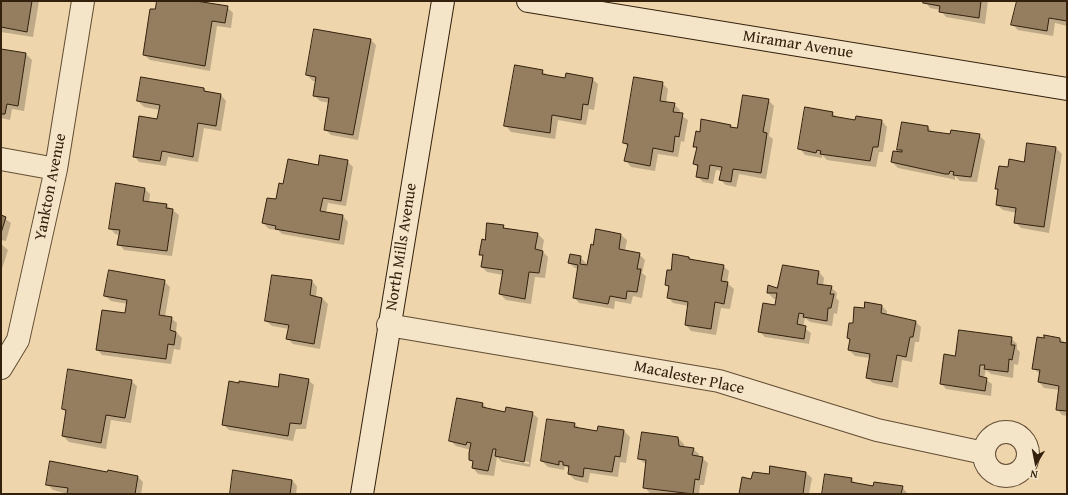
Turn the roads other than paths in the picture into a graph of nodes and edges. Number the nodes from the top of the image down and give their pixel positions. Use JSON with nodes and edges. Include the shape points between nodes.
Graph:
{"nodes":[{"id":1,"x":83,"y":1,"type":"edge"},
{"id":2,"x":443,"y":1,"type":"edge"},
{"id":3,"x":528,"y":1,"type":"edge"},
{"id":4,"x":1067,"y":89,"type":"edge"},
{"id":5,"x":1,"y":159,"type":"edge"},
{"id":6,"x":56,"y":169,"type":"junction"},
{"id":7,"x":388,"y":325,"type":"junction"},
{"id":8,"x":1,"y":368,"type":"edge"},
{"id":9,"x":984,"y":453,"type":"dead end"},
{"id":10,"x":362,"y":494,"type":"edge"}],
"edges":[{"from":1,"to":6,"type":"street","name":"Yankton Avenue"},
{"from":2,"to":7,"type":"street","name":"North Mills Avenue"},
{"from":3,"to":4,"type":"street","name":"Miramar Avenue"},
{"from":5,"to":6,"type":"street"},
{"from":6,"to":8,"type":"street","name":"Yankton Avenue","via":[[18,340]]},
{"from":7,"to":9,"type":"street","name":"Macalester Place","via":[[719,381],[877,430]]},
{"from":7,"to":10,"type":"street","name":"North Mills Avenue"}]}
